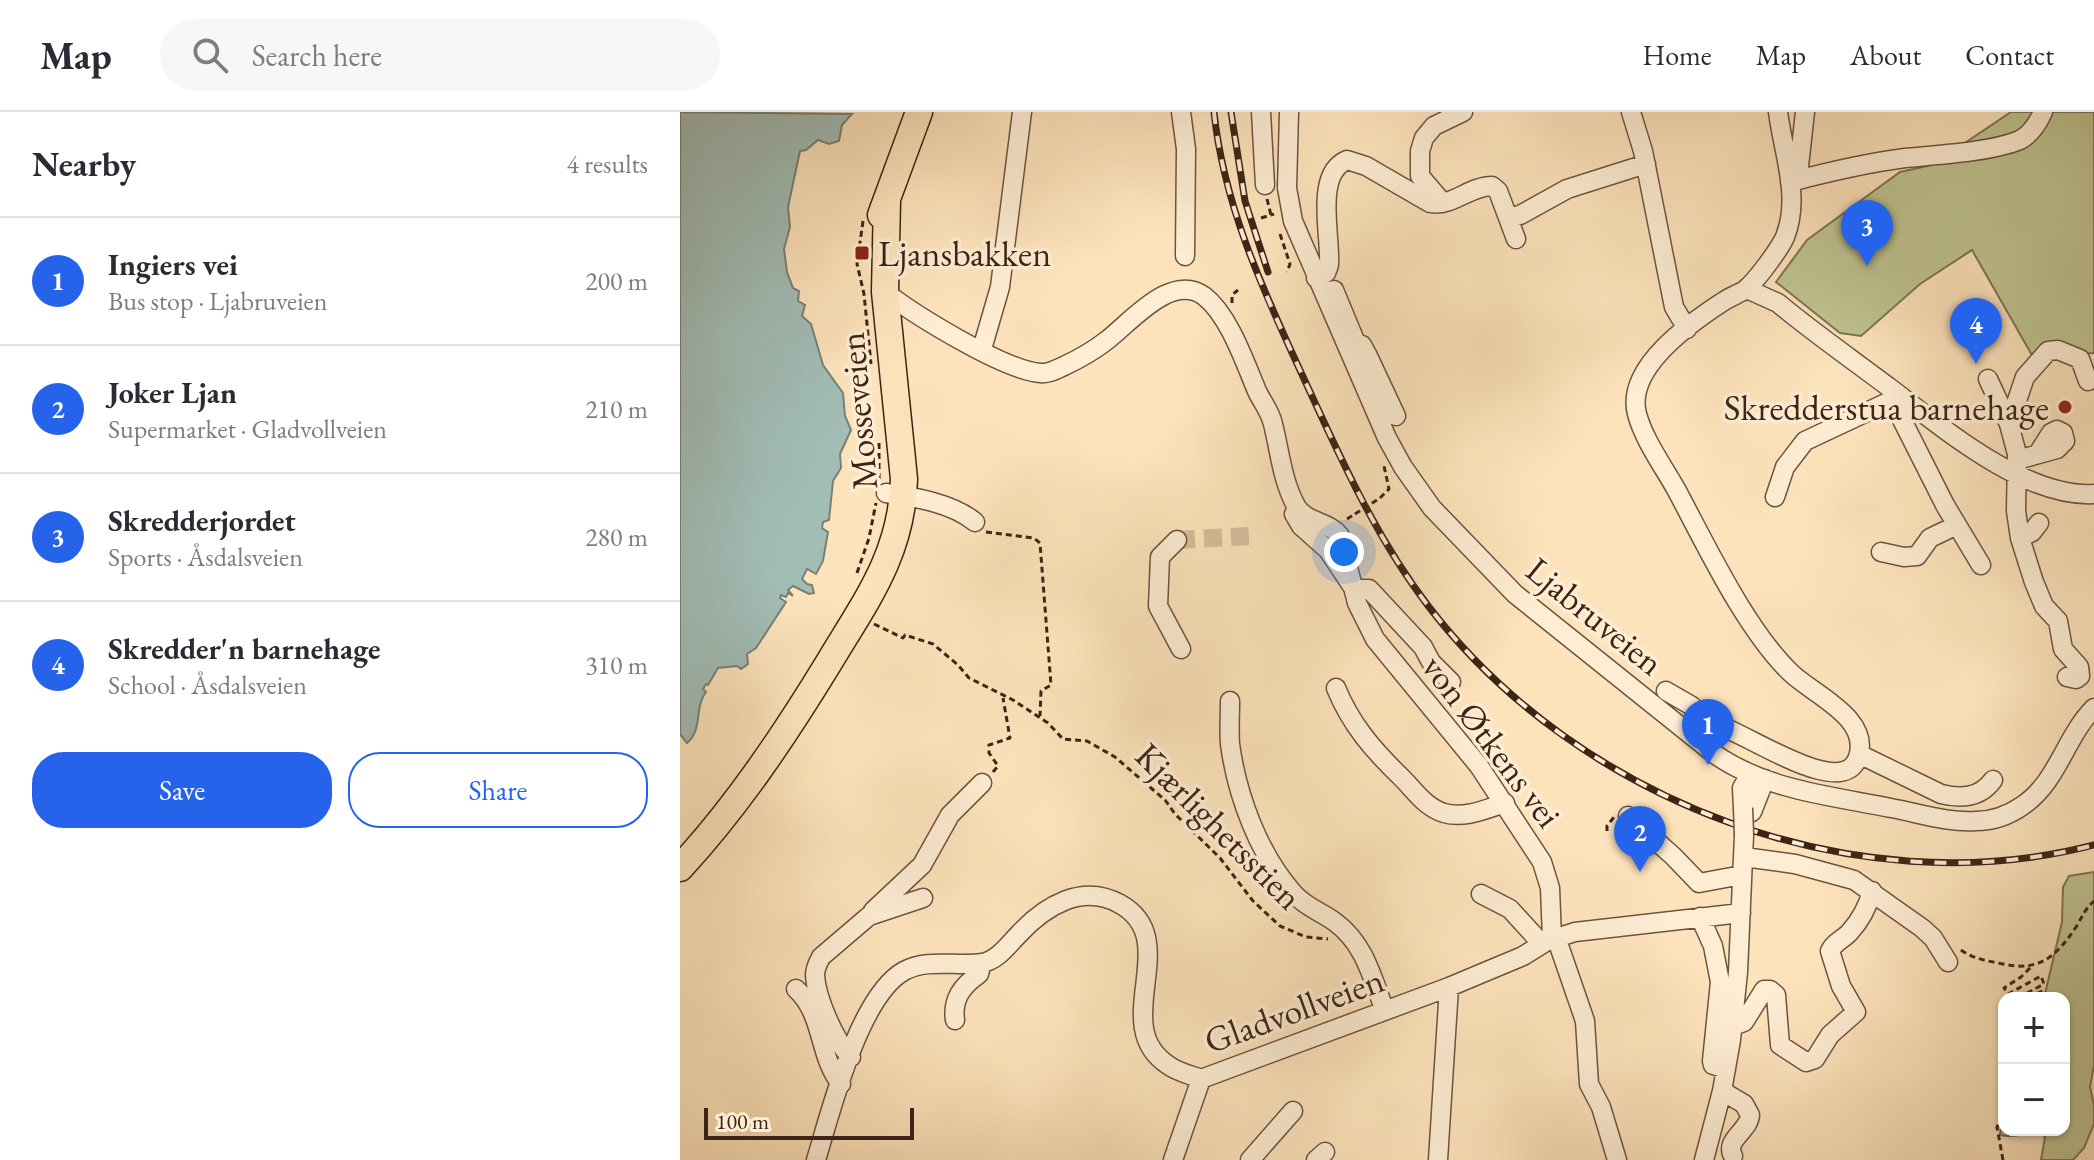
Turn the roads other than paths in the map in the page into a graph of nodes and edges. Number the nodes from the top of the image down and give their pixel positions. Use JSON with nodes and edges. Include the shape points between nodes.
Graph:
{"nodes":[{"id":1,"x":919,"y":112,"type":"edge"},
{"id":2,"x":1022,"y":112,"type":"edge"},
{"id":3,"x":1181,"y":112,"type":"edge"},
{"id":4,"x":1261,"y":112,"type":"edge"},
{"id":5,"x":1289,"y":112,"type":"edge"},
{"id":6,"x":1463,"y":112,"type":"edge"},
{"id":7,"x":1631,"y":112,"type":"edge"},
{"id":8,"x":1778,"y":112,"type":"edge"},
{"id":9,"x":1805,"y":112,"type":"edge"},
{"id":10,"x":2043,"y":112,"type":"edge"},
{"id":11,"x":1646,"y":164,"type":"junction"},
{"id":12,"x":1796,"y":180,"type":"junction"},
{"id":13,"x":1265,"y":185,"type":"dead end"},
{"id":14,"x":887,"y":200,"type":"junction"},
{"id":15,"x":1443,"y":203,"type":"junction"},
{"id":16,"x":1185,"y":256,"type":"dead end"},
{"id":17,"x":1316,"y":278,"type":"junction"},
{"id":18,"x":1747,"y":289,"type":"junction"},
{"id":19,"x":1334,"y":290,"type":"dead end"},
{"id":20,"x":885,"y":292,"type":"junction"},
{"id":21,"x":1687,"y":329,"type":"junction"},
{"id":22,"x":1351,"y":345,"type":"junction"},
{"id":23,"x":982,"y":349,"type":"junction"},
{"id":24,"x":1988,"y":379,"type":"dead end"},
{"id":25,"x":2088,"y":381,"type":"dead end"},
{"id":26,"x":1897,"y":398,"type":"junction"},
{"id":27,"x":1396,"y":416,"type":"dead end"},
{"id":28,"x":2009,"y":424,"type":"junction"},
{"id":29,"x":2039,"y":452,"type":"dead end"},
{"id":30,"x":2018,"y":467,"type":"junction"},
{"id":31,"x":886,"y":494,"type":"junction"},
{"id":32,"x":2094,"y":494,"type":"edge"},
{"id":33,"x":1775,"y":497,"type":"dead end"},
{"id":34,"x":2039,"y":523,"type":"dead end"},
{"id":35,"x":1957,"y":525,"type":"junction"},
{"id":36,"x":978,"y":526,"type":"road end"},
{"id":37,"x":2020,"y":538,"type":"junction"},
{"id":38,"x":1177,"y":540,"type":"dead end"},
{"id":39,"x":1881,"y":552,"type":"dead end"},
{"id":40,"x":1981,"y":565,"type":"dead end"},
{"id":41,"x":1354,"y":589,"type":"junction"},
{"id":42,"x":1181,"y":649,"type":"dead end"},
{"id":43,"x":2067,"y":677,"type":"dead end"},
{"id":44,"x":1451,"y":682,"type":"dead end"},
{"id":45,"x":1336,"y":688,"type":"dead end"},
{"id":46,"x":1666,"y":691,"type":"dead end"},
{"id":47,"x":1230,"y":701,"type":"dead end"},
{"id":48,"x":2094,"y":708,"type":"edge"},
{"id":49,"x":1692,"y":726,"type":"junction"},
{"id":50,"x":1859,"y":754,"type":"junction"},
{"id":51,"x":1758,"y":776,"type":"junction"},
{"id":52,"x":988,"y":777,"type":"road end"},
{"id":53,"x":1993,"y":780,"type":"dead end"},
{"id":54,"x":1505,"y":803,"type":"junction"},
{"id":55,"x":1621,"y":817,"type":"road end"},
{"id":56,"x":1743,"y":866,"type":"junction"},
{"id":57,"x":680,"y":868,"type":"edge"},
{"id":58,"x":1872,"y":891,"type":"junction"},
{"id":59,"x":1481,"y":894,"type":"dead end"},
{"id":60,"x":923,"y":898,"type":"dead end"},
{"id":61,"x":1741,"y":913,"type":"junction"},
{"id":62,"x":869,"y":916,"type":"junction"},
{"id":63,"x":1700,"y":917,"type":"junction"},
{"id":64,"x":1933,"y":938,"type":"junction"},
{"id":65,"x":1550,"y":940,"type":"junction"},
{"id":66,"x":1955,"y":944,"type":"road end"},
{"id":67,"x":1948,"y":962,"type":"dead end"},
{"id":68,"x":982,"y":963,"type":"junction"},
{"id":69,"x":1449,"y":987,"type":"junction"},
{"id":70,"x":796,"y":989,"type":"dead end"},
{"id":71,"x":1385,"y":1011,"type":"junction"},
{"id":72,"x":955,"y":1020,"type":"dead end"},
{"id":73,"x":1733,"y":1026,"type":"junction"},
{"id":74,"x":851,"y":1057,"type":"junction"},
{"id":75,"x":1726,"y":1069,"type":"junction"},
{"id":76,"x":1201,"y":1079,"type":"junction"},
{"id":77,"x":841,"y":1084,"type":"junction"},
{"id":78,"x":1722,"y":1091,"type":"junction"},
{"id":79,"x":1293,"y":1111,"type":"dead end"},
{"id":80,"x":1733,"y":1156,"type":"dead end"},
{"id":81,"x":816,"y":1160,"type":"edge"},
{"id":82,"x":1173,"y":1160,"type":"edge"},
{"id":83,"x":1250,"y":1160,"type":"edge"},
{"id":84,"x":1438,"y":1160,"type":"edge"},
{"id":85,"x":1617,"y":1160,"type":"edge"},
{"id":86,"x":1704,"y":1160,"type":"edge"}],
"edges":[{"from":1,"to":14,"type":"highway","name":"Mosseveien"},
{"from":2,"to":23,"type":"street","via":[[1000,287]]},
{"from":3,"to":16,"type":"street"},
{"from":4,"to":13,"type":"street"},
{"from":5,"to":17,"type":"street","name":"Ljabruveien","via":[[1288,203]]},
{"from":6,"to":15,"type":"street","via":[[1434,126],[1420,151],[1420,176]]},
{"from":7,"to":11,"type":"street"},
{"from":8,"to":12,"type":"street"},
{"from":9,"to":12,"type":"street"},
{"from":10,"to":12,"type":"street","via":[[2022,139],[2004,145],[1890,160]]},
{"from":11,"to":15,"type":"street","via":[[1567,189],[1520,215],[1512,227],[1492,186]]},
{"from":11,"to":21,"type":"street","via":[[1674,307]]},
{"from":12,"to":18,"type":"street","via":[[1785,237]]},
{"from":14,"to":20,"type":"highway","name":"Mosseveien"},
{"from":14,"to":31,"type":"highway","name":"Mosseveien","via":[[875,230],[871,262],[887,446]]},
{"from":15,"to":17,"type":"street","via":[[1430,203],[1353,161],[1340,163],[1328,182],[1329,265]]},
{"from":17,"to":22,"type":"street","name":"Ljabruveien"},
{"from":18,"to":21,"type":"street"},
{"from":18,"to":26,"type":"street","via":[[1778,303]]},
{"from":19,"to":22,"type":"street"},
{"from":20,"to":23,"type":"street"},
{"from":20,"to":31,"type":"highway","name":"Mosseveien","via":[[902,461]]},
{"from":21,"to":50,"type":"street","via":[[1645,369],[1636,396],[1638,418],[1766,644],[1791,673],[1850,711]]},
{"from":22,"to":27,"type":"street","via":[[1362,345]]},
{"from":22,"to":49,"type":"street","name":"Ljabruveien","via":[[1396,455],[1432,508],[1515,594]]},
{"from":23,"to":41,"type":"street","name":"von Øtkens vei","via":[[1006,362],[1050,372],[1107,341],[1172,292],[1189,290],[1206,297],[1251,370],[1298,510],[1340,536]]},
{"from":24,"to":28,"type":"street"},
{"from":25,"to":28,"type":"street","via":[[2080,359],[2048,351],[2025,377]]},
{"from":26,"to":30,"type":"street","via":[[1953,437]]},
{"from":26,"to":33,"type":"street","via":[[1805,441],[1785,467]]},
{"from":26,"to":35,"type":"street"},
{"from":28,"to":30,"type":"street"},
{"from":29,"to":30,"type":"street"},
{"from":30,"to":32,"type":"street","via":[[2056,490]]},
{"from":30,"to":37,"type":"street"},
{"from":31,"to":36,"type":"street","via":[[965,514]]},
{"from":31,"to":57,"type":"highway","name":"Mosseveien","via":[[895,536],[857,621],[756,775]]},
{"from":34,"to":37,"type":"street"},
{"from":35,"to":39,"type":"street","via":[[1930,538],[1917,556]]},
{"from":35,"to":40,"type":"street"},
{"from":37,"to":43,"type":"street","via":[[2044,606],[2058,621],[2063,649],[2079,667],[2080,676]]},
{"from":38,"to":42,"type":"street","via":[[1160,557],[1158,601]]},
{"from":41,"to":44,"type":"street","name":"von Øtkens vei","via":[[1369,589]]},
{"from":41,"to":54,"type":"street","name":"von Øtkens vei","via":[[1375,639]]},
{"from":45,"to":54,"type":"street","via":[[1366,742],[1422,800],[1455,815]]},
{"from":46,"to":49,"type":"street","via":[[1692,706]]},
{"from":47,"to":71,"type":"street","via":[[1237,779],[1259,839],[1295,895],[1347,934],[1363,953]]},
{"from":48,"to":51,"type":"street","name":"Ljabruveien","via":[[2042,788],[2018,809],[1991,820],[1950,820],[1801,790]]},
{"from":49,"to":50,"type":"street","via":[[1716,724],[1825,772],[1846,771]]},
{"from":49,"to":51,"type":"street","name":"Ljabruveien","via":[[1726,762]]},
{"from":50,"to":53,"type":"street","via":[[1954,798],[1977,794]]},
{"from":51,"to":56,"type":"street","via":[[1742,788]]},
{"from":52,"to":62,"type":"street","via":[[950,815],[922,865]]},
{"from":54,"to":65,"type":"street","name":"von Øtkens vei","via":[[1547,874]]},
{"from":55,"to":56,"type":"street","via":[[1699,883]]},
{"from":56,"to":58,"type":"street","via":[[1842,875]]},
{"from":56,"to":61,"type":"street"},
{"from":58,"to":64,"type":"street"},
{"from":58,"to":73,"type":"street","via":[[1859,921],[1830,951],[1856,1012],[1830,1035],[1815,1059],[1806,1062],[1780,1045],[1776,995],[1770,990],[1764,990],[1744,1022]]},
{"from":59,"to":65,"type":"street"},
{"from":60,"to":62,"type":"street"},
{"from":61,"to":63,"type":"street","name":"Gladvollveien"},
{"from":61,"to":73,"type":"street"},
{"from":62,"to":74,"type":"street","via":[[816,966],[835,1037]]},
{"from":63,"to":65,"type":"street","name":"Gladvollveien","via":[[1575,932]]},
{"from":63,"to":75,"type":"street","via":[[1720,982],[1712,1061]]},
{"from":64,"to":66,"type":"street"},
{"from":64,"to":67,"type":"street"},
{"from":65,"to":69,"type":"street","name":"Gladvollveien"},
{"from":65,"to":85,"type":"street","via":[[1585,1021],[1589,1084]]},
{"from":68,"to":72,"type":"street","name":"Gladvollveien","via":[[979,974],[958,994]]},
{"from":68,"to":74,"type":"street","via":[[933,963],[905,971],[875,999]]},
{"from":68,"to":76,"type":"street","name":"Gladvollveien","via":[[1061,901],[1088,896],[1122,905],[1147,936],[1141,1028],[1169,1066]]},
{"from":69,"to":71,"type":"street","name":"Gladvollveien"},
{"from":69,"to":84,"type":"street"},
{"from":70,"to":77,"type":"street","via":[[811,1009]]},
{"from":71,"to":76,"type":"street","name":"Gladvollveien"},
{"from":73,"to":75,"type":"street"},
{"from":74,"to":77,"type":"street"},
{"from":75,"to":78,"type":"street"},
{"from":76,"to":82,"type":"street"},
{"from":77,"to":81,"type":"street"},
{"from":78,"to":80,"type":"street","via":[[1744,1104],[1750,1115],[1730,1145]]},
{"from":78,"to":86,"type":"street"},
{"from":79,"to":83,"type":"street"}]}
